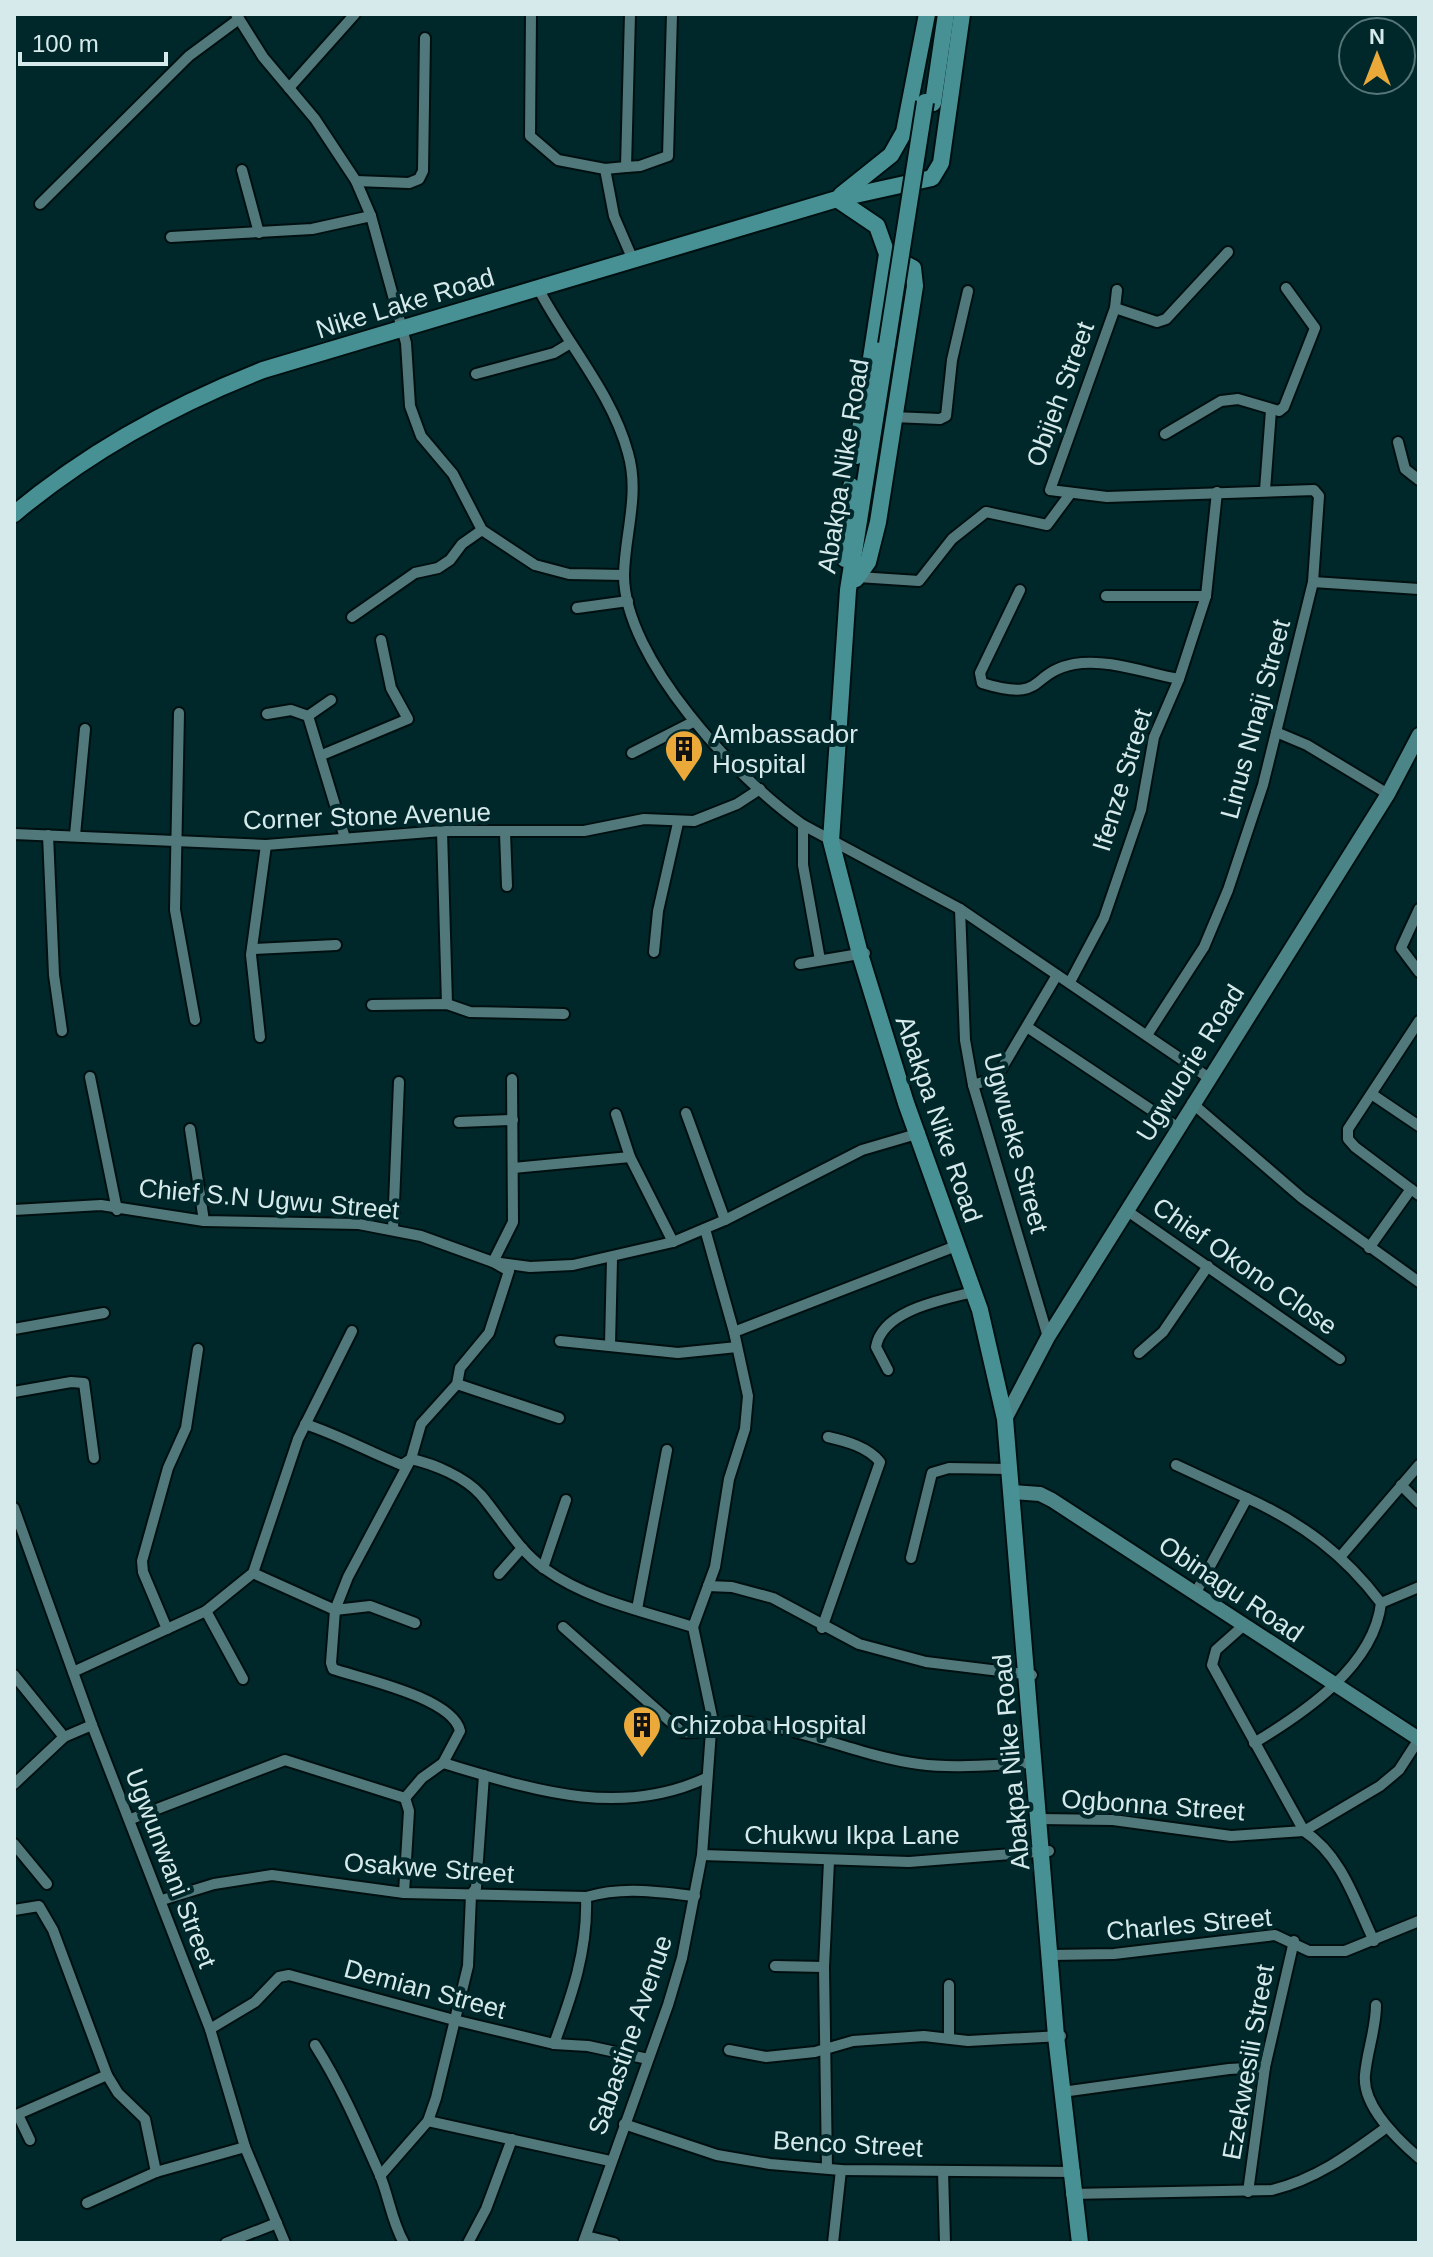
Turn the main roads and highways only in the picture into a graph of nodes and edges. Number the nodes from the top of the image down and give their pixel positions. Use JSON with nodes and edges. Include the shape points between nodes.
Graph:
{"nodes":[{"id":1,"x":927,"y":14,"type":"edge"},
{"id":2,"x":939,"y":14,"type":"edge"},
{"id":3,"x":946,"y":14,"type":"edge"},
{"id":4,"x":962,"y":14,"type":"edge"},
{"id":5,"x":929,"y":103,"type":"junction"},
{"id":6,"x":837,"y":199,"type":"junction"},
{"id":7,"x":887,"y":254,"type":"junction"},
{"id":8,"x":14,"y":514,"type":"edge"},
{"id":9,"x":855,"y":578,"type":"junction"},
{"id":10,"x":919,"y":1134,"type":"junction"},
{"id":11,"x":1007,"y":1415,"type":"junction"},
{"id":12,"x":1015,"y":1492,"type":"junction"},
{"id":13,"x":1082,"y":2243,"type":"edge"}],
"edges":[{"from":1,"to":6,"type":"main road","via":[[904,132],[891,155]]},
{"from":2,"to":5,"type":"main road","name":"Abakpa Nike Road"},
{"from":3,"to":5,"type":"main road","name":"Abakpa Nike Road"},
{"from":4,"to":6,"type":"main road","name":"Nike Lake Road","via":[[937,172],[932,178]]},
{"from":5,"to":9,"type":"main road","name":"Abakpa Nike Road","bridge":true},
{"from":6,"to":7,"type":"main road","via":[[877,226]]},
{"from":6,"to":8,"type":"main road","name":"Nike Lake Road","via":[[263,370],[180,404],[68,470]]},
{"from":7,"to":9,"type":"main road","via":[[846,514],[845,557]]},
{"from":7,"to":9,"type":"main road","via":[[910,264],[916,274],[878,522],[868,562]]},
{"from":9,"to":10,"type":"main road","name":"Abakpa Nike Road","via":[[830,840]]},
{"from":10,"to":11,"type":"main road","name":"Abakpa Nike Road","via":[[973,1292]]},
{"from":10,"to":11,"type":"main road","name":"Abakpa Nike Road","via":[[983,1304]]},
{"from":11,"to":12,"type":"main road","name":"Abakpa Nike Road"},
{"from":11,"to":12,"type":"main road","name":"Abakpa Nike Road"},
{"from":12,"to":13,"type":"main road","name":"Abakpa Nike Road","via":[[1059,2036]]}]}
